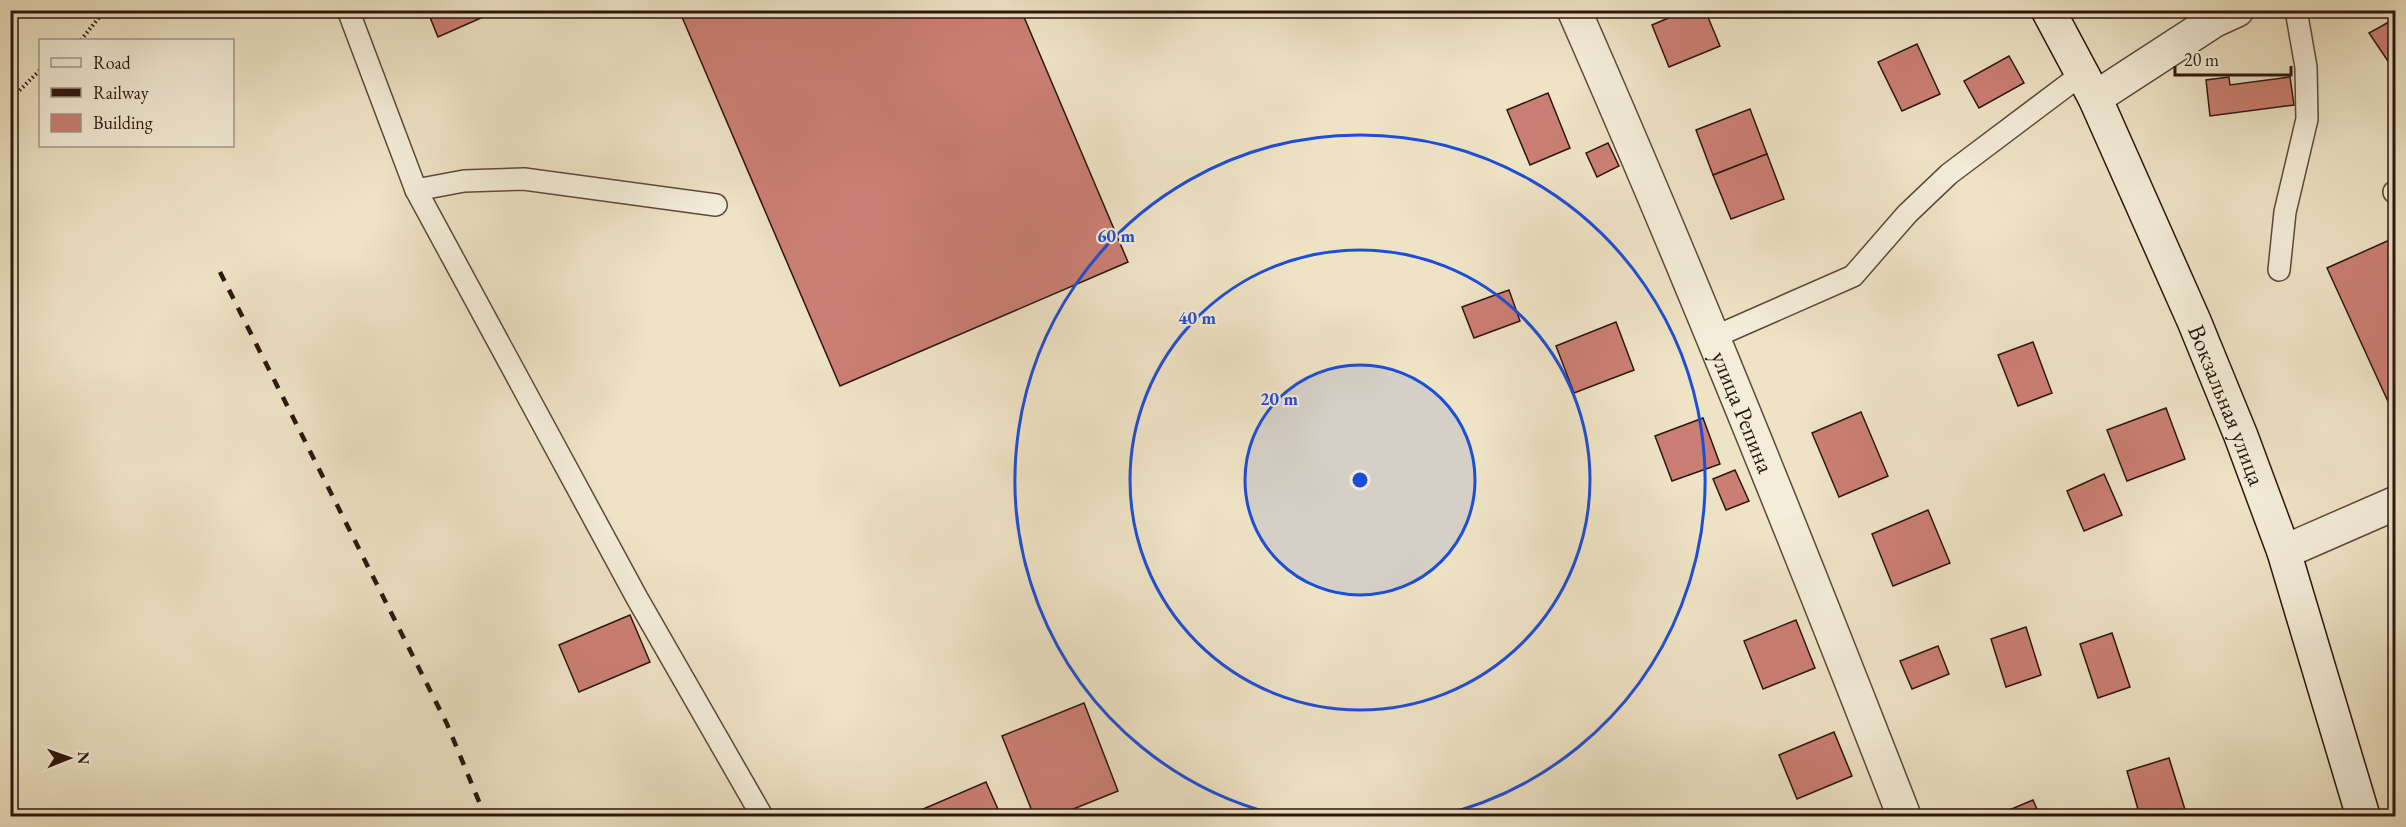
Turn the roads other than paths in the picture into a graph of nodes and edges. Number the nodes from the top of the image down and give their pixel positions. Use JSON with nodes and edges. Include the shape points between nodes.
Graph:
{"nodes":[{"id":1,"x":348,"y":10,"type":"edge"},
{"id":2,"x":1574,"y":10,"type":"edge"},
{"id":3,"x":2048,"y":10,"type":"edge"},
{"id":4,"x":2237,"y":10,"type":"edge"},
{"id":5,"x":2296,"y":10,"type":"edge"},
{"id":6,"x":2088,"y":86,"type":"junction"},
{"id":7,"x":416,"y":190,"type":"junction"},
{"id":8,"x":716,"y":206,"type":"dead end"},
{"id":9,"x":2279,"y":270,"type":"dead end"},
{"id":10,"x":1712,"y":338,"type":"junction"},
{"id":11,"x":2396,"y":502,"type":"edge"},
{"id":12,"x":2284,"y":552,"type":"junction"},
{"id":13,"x":762,"y":816,"type":"edge"},
{"id":14,"x":1904,"y":816,"type":"edge"},
{"id":15,"x":2363,"y":816,"type":"edge"}],
"edges":[{"from":1,"to":7,"type":"lane"},
{"from":2,"to":10,"type":"street","name":"улица Репина"},
{"from":3,"to":6,"type":"street","name":"Вокзальная улица"},
{"from":4,"to":6,"type":"street"},
{"from":5,"to":9,"type":"lane","via":[[2306,67],[2307,119],[2285,212]]},
{"from":6,"to":10,"type":"lane","via":[[1949,174],[1907,214],[1853,276]]},
{"from":6,"to":12,"type":"street","name":"Вокзальная улица","via":[[2194,321]]},
{"from":7,"to":8,"type":"lane","via":[[464,181],[524,179]]},
{"from":7,"to":13,"type":"lane","via":[[637,598]]},
{"from":10,"to":14,"type":"street","name":"улица Репина"},
{"from":11,"to":12,"type":"street"},
{"from":12,"to":15,"type":"street","name":"Вокзальная улица"}]}
